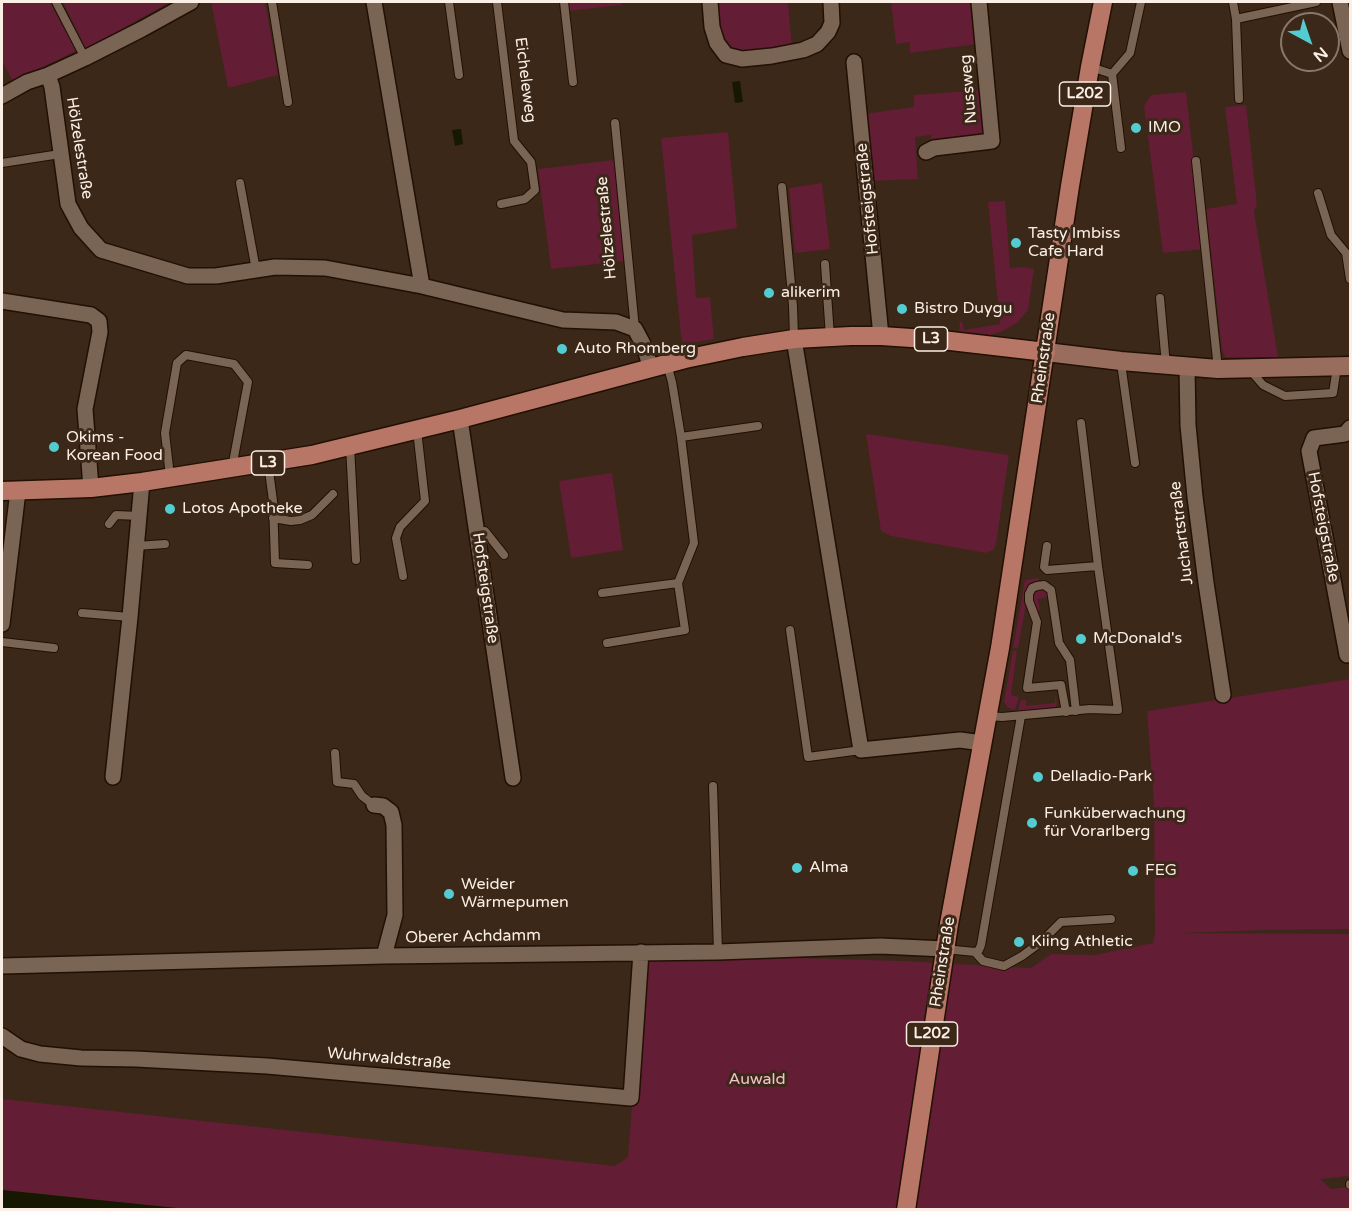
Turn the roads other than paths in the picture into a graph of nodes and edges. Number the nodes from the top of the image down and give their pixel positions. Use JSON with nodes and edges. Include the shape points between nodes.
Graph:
{"nodes":[{"id":1,"x":56,"y":2,"type":"edge"},
{"id":2,"x":191,"y":2,"type":"edge"},
{"id":3,"x":272,"y":2,"type":"edge"},
{"id":4,"x":374,"y":2,"type":"edge"},
{"id":5,"x":449,"y":2,"type":"edge"},
{"id":6,"x":497,"y":2,"type":"edge"},
{"id":7,"x":564,"y":2,"type":"edge"},
{"id":8,"x":710,"y":2,"type":"edge"},
{"id":9,"x":831,"y":2,"type":"edge"},
{"id":10,"x":979,"y":2,"type":"edge"},
{"id":11,"x":1102,"y":2,"type":"edge"},
{"id":12,"x":1141,"y":2,"type":"edge"},
{"id":13,"x":1233,"y":2,"type":"edge"},
{"id":14,"x":1316,"y":2,"type":"edge"},
{"id":15,"x":1340,"y":2,"type":"edge"},
{"id":16,"x":1237,"y":19,"type":"junction"},
{"id":17,"x":1350,"y":51,"type":"edge"},
{"id":18,"x":86,"y":58,"type":"junction"},
{"id":19,"x":854,"y":62,"type":"dead end"},
{"id":20,"x":1090,"y":67,"type":"junction"},
{"id":21,"x":1112,"y":74,"type":"junction"},
{"id":22,"x":48,"y":75,"type":"junction"},
{"id":23,"x":459,"y":75,"type":"dead end"},
{"id":24,"x":573,"y":82,"type":"dead end"},
{"id":25,"x":2,"y":96,"type":"edge"},
{"id":26,"x":1239,"y":99,"type":"dead end"},
{"id":27,"x":288,"y":102,"type":"dead end"},
{"id":28,"x":615,"y":123,"type":"dead end"},
{"id":29,"x":1120,"y":148,"type":"dead end"},
{"id":30,"x":926,"y":152,"type":"dead end"},
{"id":31,"x":60,"y":154,"type":"junction"},
{"id":32,"x":1196,"y":161,"type":"dead end"},
{"id":33,"x":2,"y":163,"type":"edge"},
{"id":34,"x":240,"y":183,"type":"dead end"},
{"id":35,"x":782,"y":187,"type":"dead end"},
{"id":36,"x":1318,"y":193,"type":"dead end"},
{"id":37,"x":501,"y":204,"type":"dead end"},
{"id":38,"x":825,"y":264,"type":"dead end"},
{"id":39,"x":256,"y":270,"type":"junction"},
{"id":40,"x":1350,"y":279,"type":"edge"},
{"id":41,"x":422,"y":286,"type":"junction"},
{"id":42,"x":1160,"y":298,"type":"dead end"},
{"id":43,"x":2,"y":301,"type":"edge"},
{"id":44,"x":635,"y":329,"type":"junction"},
{"id":45,"x":881,"y":336,"type":"junction"},
{"id":46,"x":830,"y":337,"type":"junction"},
{"id":47,"x":794,"y":339,"type":"junction"},
{"id":48,"x":1046,"y":352,"type":"junction"},
{"id":49,"x":1120,"y":361,"type":"junction"},
{"id":50,"x":1166,"y":365,"type":"junction"},
{"id":51,"x":659,"y":366,"type":"junction"},
{"id":52,"x":1187,"y":367,"type":"junction"},
{"id":53,"x":1347,"y":367,"type":"edge"},
{"id":54,"x":1218,"y":369,"type":"junction"},
{"id":55,"x":1249,"y":369,"type":"junction"},
{"id":56,"x":460,"y":419,"type":"junction"},
{"id":57,"x":1081,"y":423,"type":"dead end"},
{"id":58,"x":758,"y":426,"type":"dead end"},
{"id":59,"x":1350,"y":428,"type":"edge"},
{"id":60,"x":417,"y":430,"type":"junction"},
{"id":61,"x":681,"y":437,"type":"junction"},
{"id":62,"x":350,"y":447,"type":"junction"},
{"id":63,"x":268,"y":463,"type":"junction"},
{"id":64,"x":1135,"y":463,"type":"dead end"},
{"id":65,"x":232,"y":469,"type":"junction"},
{"id":66,"x":170,"y":478,"type":"junction"},
{"id":67,"x":141,"y":482,"type":"junction"},
{"id":68,"x":91,"y":488,"type":"junction"},
{"id":69,"x":10,"y":491,"type":"edge"},
{"id":70,"x":333,"y":494,"type":"dead end"},
{"id":71,"x":139,"y":516,"type":"junction"},
{"id":72,"x":273,"y":518,"type":"junction"},
{"id":73,"x":109,"y":524,"type":"dead end"},
{"id":74,"x":476,"y":532,"type":"junction"},
{"id":75,"x":165,"y":544,"type":"dead end"},
{"id":76,"x":136,"y":546,"type":"junction"},
{"id":77,"x":1047,"y":546,"type":"dead end"},
{"id":78,"x":504,"y":555,"type":"dead end"},
{"id":79,"x":356,"y":560,"type":"dead end"},
{"id":80,"x":308,"y":565,"type":"dead end"},
{"id":81,"x":1098,"y":566,"type":"junction"},
{"id":82,"x":403,"y":576,"type":"dead end"},
{"id":83,"x":678,"y":583,"type":"junction"},
{"id":84,"x":602,"y":593,"type":"dead end"},
{"id":85,"x":82,"y":613,"type":"dead end"},
{"id":86,"x":130,"y":617,"type":"junction"},
{"id":87,"x":2,"y":624,"type":"edge"},
{"id":88,"x":790,"y":630,"type":"dead end"},
{"id":89,"x":2,"y":642,"type":"edge"},
{"id":90,"x":607,"y":643,"type":"dead end"},
{"id":91,"x":54,"y":648,"type":"dead end"},
{"id":92,"x":1347,"y":655,"type":"dead end"},
{"id":93,"x":1223,"y":695,"type":"dead end"},
{"id":94,"x":1076,"y":711,"type":"junction"},
{"id":95,"x":1066,"y":712,"type":"junction"},
{"id":96,"x":988,"y":716,"type":"junction"},
{"id":97,"x":1021,"y":716,"type":"junction"},
{"id":98,"x":983,"y":743,"type":"junction"},
{"id":99,"x":861,"y":750,"type":"junction"},
{"id":100,"x":335,"y":753,"type":"dead end"},
{"id":101,"x":113,"y":777,"type":"dead end"},
{"id":102,"x":513,"y":778,"type":"dead end"},
{"id":103,"x":713,"y":786,"type":"dead end"},
{"id":104,"x":374,"y":805,"type":"joint"},
{"id":105,"x":1111,"y":919,"type":"dead end"},
{"id":106,"x":945,"y":949,"type":"junction"},
{"id":107,"x":641,"y":952,"type":"junction"},
{"id":108,"x":718,"y":952,"type":"junction"},
{"id":109,"x":975,"y":952,"type":"junction"},
{"id":110,"x":384,"y":956,"type":"junction"},
{"id":111,"x":2,"y":966,"type":"edge"},
{"id":112,"x":2,"y":1036,"type":"edge"},
{"id":113,"x":906,"y":1209,"type":"edge"}],
"edges":[{"from":1,"to":18,"type":"lane"},
{"from":2,"to":18,"type":"street"},
{"from":3,"to":27,"type":"lane"},
{"from":4,"to":41,"type":"street"},
{"from":5,"to":23,"type":"lane"},
{"from":6,"to":37,"type":"lane","name":"Eicheleweg","via":[[514,141],[531,162],[535,190],[525,199]]},
{"from":7,"to":24,"type":"lane"},
{"from":8,"to":9,"type":"street","via":[[717,43],[726,55],[742,59],[803,50],[817,44],[832,22]]},
{"from":10,"to":30,"type":"street","name":"Nussweg","via":[[992,141]]},
{"from":11,"to":20,"type":"main road","name":"Rheinstraße","number":"L202"},
{"from":12,"to":21,"type":"lane","via":[[1130,53]]},
{"from":13,"to":16,"type":"lane"},
{"from":14,"to":16,"type":"lane"},
{"from":15,"to":17,"type":"street"},
{"from":16,"to":26,"type":"lane"},
{"from":18,"to":22,"type":"street"},
{"from":19,"to":45,"type":"street","name":"Hofsteigstraße"},
{"from":20,"to":21,"type":"lane"},
{"from":20,"to":48,"type":"main road","name":"Rheinstraße","number":"L202"},
{"from":21,"to":29,"type":"lane"},
{"from":22,"to":25,"type":"street"},
{"from":22,"to":31,"type":"street","name":"Hölzelestraße"},
{"from":28,"to":44,"type":"lane","name":"Hölzelestraße"},
{"from":31,"to":33,"type":"lane"},
{"from":31,"to":39,"type":"street","name":"Hölzelestraße","via":[[68,204],[81,228],[101,250],[188,276]]},
{"from":32,"to":54,"type":"lane"},
{"from":34,"to":39,"type":"lane"},
{"from":35,"to":47,"type":"lane"},
{"from":36,"to":40,"type":"lane","via":[[1331,235],[1346,253]]},
{"from":38,"to":46,"type":"lane"},
{"from":39,"to":41,"type":"street","name":"Hölzelestraße","via":[[325,268]]},
{"from":41,"to":44,"type":"street","name":"Hölzelestraße","via":[[563,320],[616,322]]},
{"from":42,"to":50,"type":"lane"},
{"from":43,"to":68,"type":"street","via":[[91,315],[99,321],[85,409]]},
{"from":44,"to":51,"type":"street","name":"Hölzelestraße"},
{"from":45,"to":46,"type":"main road","number":"L3"},
{"from":45,"to":48,"type":"main road","number":"L3"},
{"from":46,"to":47,"type":"main road","number":"L3"},
{"from":47,"to":51,"type":"main road","number":"L3"},
{"from":47,"to":99,"type":"street"},
{"from":48,"to":49,"type":"main road"},
{"from":48,"to":96,"type":"main road","name":"Rheinstraße","number":"L202"},
{"from":49,"to":50,"type":"main road"},
{"from":49,"to":64,"type":"lane"},
{"from":50,"to":52,"type":"main road"},
{"from":51,"to":56,"type":"main road","number":"L3"},
{"from":51,"to":61,"type":"lane","via":[[672,382]]},
{"from":52,"to":54,"type":"main road"},
{"from":52,"to":93,"type":"street","name":"Juchartstraße","via":[[1195,497]]},
{"from":53,"to":55,"type":"main road"},
{"from":53,"to":55,"type":"lane","via":[[1333,393],[1285,396],[1263,386]]},
{"from":54,"to":55,"type":"main road"},
{"from":56,"to":60,"type":"main road","number":"L3"},
{"from":56,"to":74,"type":"street","name":"Hofsteigstraße"},
{"from":57,"to":81,"type":"lane"},
{"from":58,"to":61,"type":"lane"},
{"from":59,"to":92,"type":"street","name":"Hofsteigstraße","via":[[1344,434],[1314,438],[1309,451]]},
{"from":60,"to":62,"type":"main road","number":"L3"},
{"from":60,"to":82,"type":"lane","via":[[425,501],[400,526],[396,538]]},
{"from":61,"to":83,"type":"lane","via":[[694,543]]},
{"from":62,"to":63,"type":"main road","number":"L3"},
{"from":62,"to":79,"type":"lane"},
{"from":63,"to":65,"type":"main road","number":"L3"},
{"from":63,"to":72,"type":"lane"},
{"from":65,"to":66,"type":"main road","number":"L3"},
{"from":65,"to":66,"type":"lane","via":[[248,382],[234,364],[186,355],[177,363],[165,433]]},
{"from":66,"to":67,"type":"main road","number":"L3"},
{"from":67,"to":68,"type":"main road","number":"L3"},
{"from":67,"to":71,"type":"street"},
{"from":68,"to":69,"type":"main road","number":"L3"},
{"from":69,"to":87,"type":"street","via":[[11,530]]},
{"from":70,"to":72,"type":"lane","via":[[312,515],[300,520]]},
{"from":71,"to":73,"type":"lane","via":[[116,515]]},
{"from":71,"to":76,"type":"street"},
{"from":72,"to":80,"type":"lane","via":[[275,563]]},
{"from":74,"to":78,"type":"lane","via":[[485,531]]},
{"from":74,"to":102,"type":"street","name":"Hofsteigstraße"},
{"from":75,"to":76,"type":"lane"},
{"from":76,"to":86,"type":"street"},
{"from":77,"to":81,"type":"lane","via":[[1047,570]]},
{"from":81,"to":94,"type":"lane","via":[[1118,710]]},
{"from":83,"to":84,"type":"lane"},
{"from":83,"to":90,"type":"lane","via":[[685,630]]},
{"from":85,"to":86,"type":"lane"},
{"from":86,"to":101,"type":"street"},
{"from":88,"to":99,"type":"lane","via":[[808,757]]},
{"from":89,"to":91,"type":"lane"},
{"from":94,"to":95,"type":"lane"},
{"from":94,"to":95,"type":"lane","via":[[1070,660],[1059,643],[1051,590],[1046,585],[1037,586],[1029,592],[1037,622],[1027,688],[1061,685]]},
{"from":95,"to":97,"type":"lane"},
{"from":96,"to":97,"type":"lane"},
{"from":96,"to":98,"type":"main road","name":"Rheinstraße","number":"L202"},
{"from":97,"to":109,"type":"lane","via":[[981,945]]},
{"from":98,"to":99,"type":"street","via":[[960,740]]},
{"from":98,"to":106,"type":"main road","name":"Rheinstraße","number":"L202"},
{"from":100,"to":104,"type":"lane","via":[[337,782],[354,784]]},
{"from":103,"to":108,"type":"lane"},
{"from":104,"to":110,"type":"street","via":[[391,812],[394,825],[395,915]]},
{"from":105,"to":109,"type":"lane","via":[[1061,922],[1041,942],[1004,966],[983,961]]},
{"from":106,"to":108,"type":"street","name":"Oberer Achdamm","via":[[880,946]]},
{"from":106,"to":109,"type":"lane"},
{"from":106,"to":113,"type":"main road","name":"Rheinstraße","number":"L202"},
{"from":107,"to":108,"type":"street","name":"Oberer Achdamm"},
{"from":107,"to":110,"type":"street","name":"Oberer Achdamm"},
{"from":107,"to":112,"type":"street","name":"Wuhrwaldstraße","via":[[631,1098],[267,1066],[40,1054],[21,1049]]},
{"from":110,"to":111,"type":"street","name":"Oberer Achdamm"}]}
